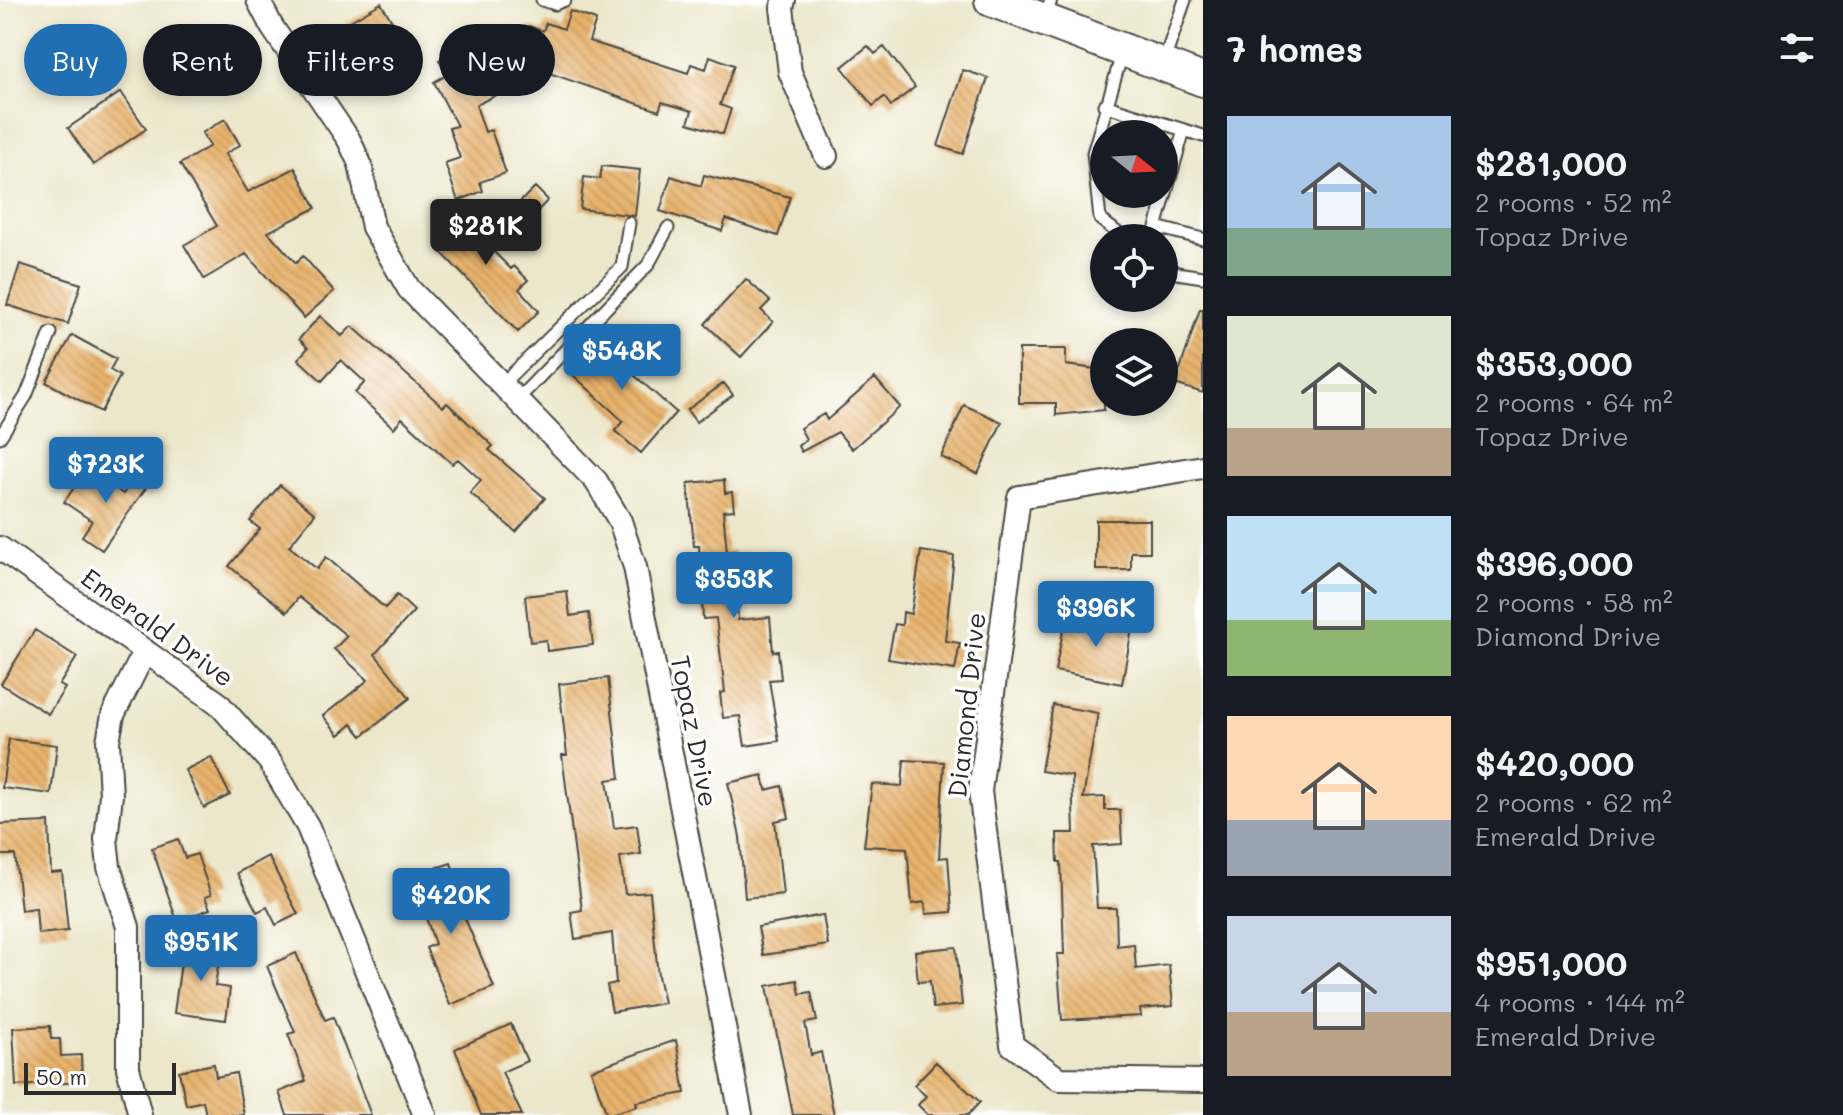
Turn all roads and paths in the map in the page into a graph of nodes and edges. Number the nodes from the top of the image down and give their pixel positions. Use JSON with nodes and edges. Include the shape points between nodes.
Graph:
{"nodes":[{"id":1,"x":258,"y":0,"type":"edge"},
{"id":2,"x":542,"y":0,"type":"edge"},
{"id":3,"x":565,"y":0,"type":"edge"},
{"id":4,"x":784,"y":0,"type":"edge"},
{"id":5,"x":991,"y":0,"type":"edge"},
{"id":6,"x":1185,"y":0,"type":"edge"},
{"id":7,"x":1048,"y":10,"type":"edge"},
{"id":8,"x":1124,"y":50,"type":"junction"},
{"id":9,"x":1163,"y":65,"type":"junction"},
{"id":10,"x":1203,"y":80,"type":"edge"},
{"id":11,"x":1104,"y":105,"type":"junction"},
{"id":12,"x":1184,"y":130,"type":"junction"},
{"id":13,"x":1203,"y":136,"type":"edge"},
{"id":14,"x":826,"y":156,"type":"dead end"},
{"id":15,"x":629,"y":223,"type":"dead end"},
{"id":16,"x":1106,"y":224,"type":"edge"},
{"id":17,"x":1156,"y":224,"type":"edge"},
{"id":18,"x":668,"y":228,"type":"dead end"},
{"id":19,"x":1178,"y":235,"type":"edge"},
{"id":20,"x":1203,"y":239,"type":"edge"},
{"id":21,"x":1178,"y":273,"type":"edge"},
{"id":22,"x":1203,"y":277,"type":"edge"},
{"id":23,"x":51,"y":333,"type":"dead end"},
{"id":24,"x":510,"y":392,"type":"junction"},
{"id":25,"x":0,"y":437,"type":"edge"},
{"id":26,"x":1203,"y":467,"type":"edge"},
{"id":27,"x":0,"y":548,"type":"edge"},
{"id":28,"x":145,"y":651,"type":"junction"},
{"id":29,"x":1203,"y":1081,"type":"edge"},
{"id":30,"x":140,"y":1115,"type":"edge"},
{"id":31,"x":425,"y":1115,"type":"edge"},
{"id":32,"x":741,"y":1115,"type":"edge"}],
"edges":[{"from":1,"to":24,"type":"street","name":"Topaz Drive","via":[[349,140],[360,164],[373,227],[387,255],[409,289]]},
{"from":2,"to":3,"type":"lane"},
{"from":4,"to":14,"type":"street","via":[[790,72]]},
{"from":5,"to":7,"type":"main road"},
{"from":6,"to":9,"type":"lane"},
{"from":7,"to":8,"type":"main road"},
{"from":8,"to":9,"type":"main road"},
{"from":8,"to":11,"type":"lane"},
{"from":9,"to":10,"type":"main road"},
{"from":11,"to":12,"type":"lane"},
{"from":11,"to":16,"type":"lane","via":[[1093,153],[1100,219]]},
{"from":12,"to":13,"type":"lane"},
{"from":12,"to":17,"type":"lane"},
{"from":15,"to":24,"type":"lane","via":[[622,267]]},
{"from":18,"to":24,"type":"lane","via":[[648,265]]},
{"from":19,"to":20,"type":"lane"},
{"from":21,"to":22,"type":"lane"},
{"from":23,"to":25,"type":"lane","via":[[26,396]]},
{"from":24,"to":32,"type":"street","name":"Topaz Drive","via":[[596,481],[620,521],[635,567]]},
{"from":26,"to":29,"type":"street","name":"Diamond Drive","via":[[1019,497],[980,791],[1012,1045],[1059,1079]]},
{"from":27,"to":28,"type":"street","name":"Emerald Drive"},
{"from":28,"to":30,"type":"street","via":[[113,715],[106,839],[128,927],[128,1068]]},
{"from":28,"to":31,"type":"street","name":"Emerald Drive","via":[[218,703],[277,775],[308,827]]}]}
